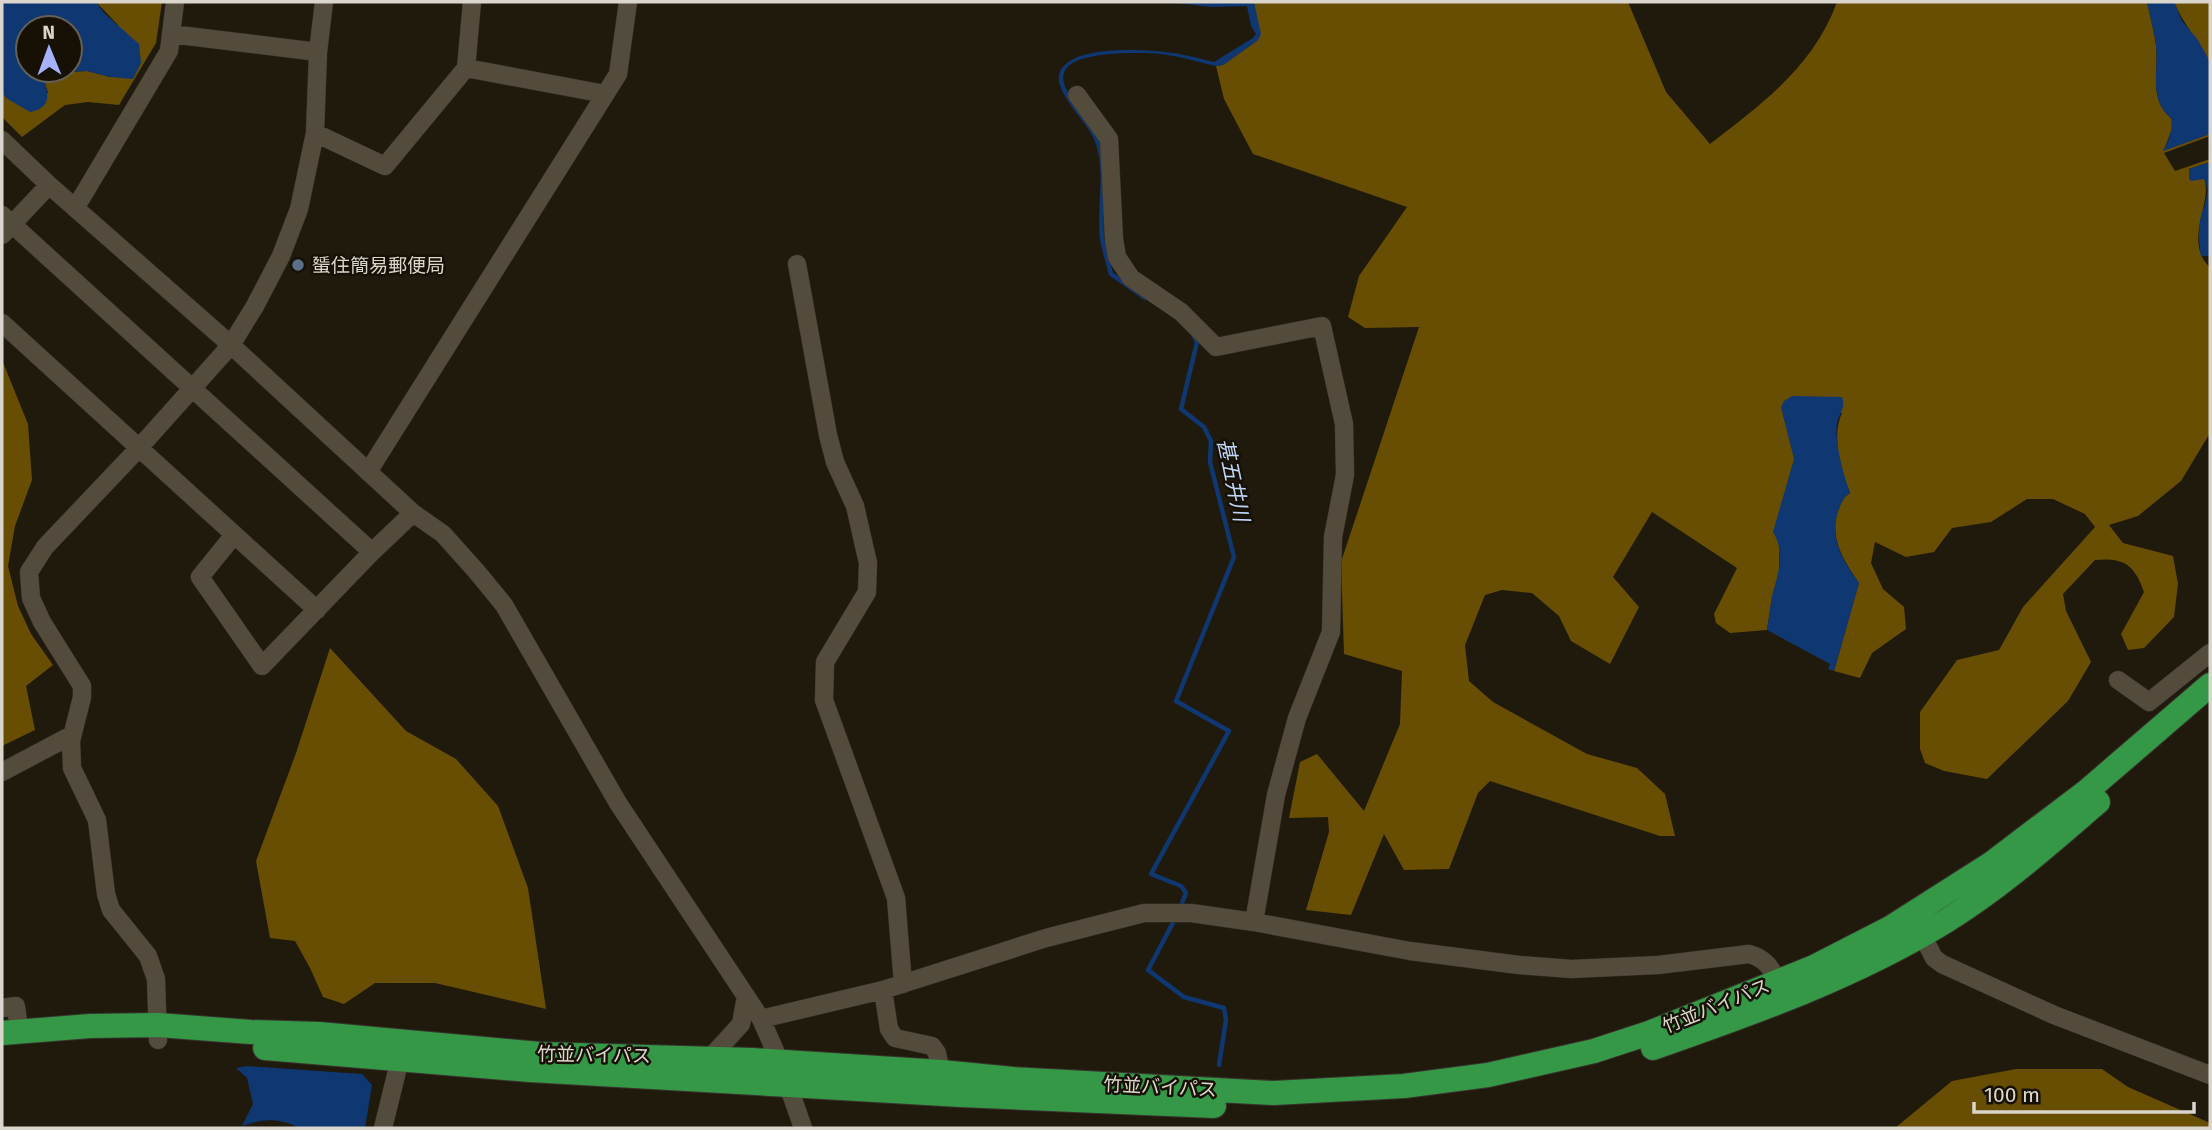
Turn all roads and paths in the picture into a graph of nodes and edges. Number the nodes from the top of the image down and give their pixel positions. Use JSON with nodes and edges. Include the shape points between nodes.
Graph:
{"nodes":[{"id":1,"x":175,"y":2,"type":"edge"},
{"id":2,"x":324,"y":2,"type":"edge"},
{"id":3,"x":472,"y":2,"type":"edge"},
{"id":4,"x":628,"y":2,"type":"edge"},
{"id":5,"x":171,"y":34,"type":"junction"},
{"id":6,"x":318,"y":52,"type":"junction"},
{"id":7,"x":466,"y":68,"type":"junction"},
{"id":8,"x":605,"y":94,"type":"junction"},
{"id":9,"x":1077,"y":96,"type":"dead end"},
{"id":10,"x":315,"y":133,"type":"junction"},
{"id":11,"x":2,"y":139,"type":"edge"},
{"id":12,"x":49,"y":185,"type":"junction"},
{"id":13,"x":76,"y":207,"type":"junction"},
{"id":14,"x":5,"y":224,"type":"edge"},
{"id":15,"x":797,"y":264,"type":"dead end"},
{"id":16,"x":2,"y":323,"type":"edge"},
{"id":17,"x":231,"y":345,"type":"junction"},
{"id":18,"x":192,"y":388,"type":"junction"},
{"id":19,"x":138,"y":449,"type":"junction"},
{"id":20,"x":368,"y":472,"type":"junction"},
{"id":21,"x":413,"y":513,"type":"junction"},
{"id":22,"x":234,"y":535,"type":"junction"},
{"id":23,"x":372,"y":552,"type":"junction"},
{"id":24,"x":317,"y":610,"type":"junction"},
{"id":25,"x":2210,"y":653,"type":"edge"},
{"id":26,"x":2118,"y":680,"type":"dead end"},
{"id":27,"x":2210,"y":685,"type":"edge"},
{"id":28,"x":2210,"y":706,"type":"edge"},
{"id":29,"x":72,"y":735,"type":"junction"},
{"id":30,"x":2,"y":772,"type":"edge"},
{"id":31,"x":1254,"y":922,"type":"junction"},
{"id":32,"x":1917,"y":925,"type":"junction"},
{"id":33,"x":1778,"y":981,"type":"junction"},
{"id":34,"x":903,"y":984,"type":"junction"},
{"id":35,"x":883,"y":990,"type":"junction"},
{"id":36,"x":746,"y":996,"type":"junction"},
{"id":37,"x":2,"y":1008,"type":"edge"},
{"id":38,"x":761,"y":1019,"type":"junction"},
{"id":39,"x":10,"y":1032,"type":"edge"},
{"id":40,"x":158,"y":1032,"type":"junction"},
{"id":41,"x":2,"y":1050,"type":"edge"},
{"id":42,"x":710,"y":1058,"type":"junction"},
{"id":43,"x":400,"y":1059,"type":"junction"},
{"id":44,"x":942,"y":1072,"type":"junction"},
{"id":45,"x":784,"y":1073,"type":"junction"},
{"id":46,"x":2210,"y":1075,"type":"edge"},
{"id":47,"x":383,"y":1128,"type":"edge"},
{"id":48,"x":803,"y":1128,"type":"edge"}],
"edges":[{"from":1,"to":5,"type":"street"},
{"from":2,"to":6,"type":"street"},
{"from":3,"to":7,"type":"street"},
{"from":4,"to":8,"type":"street","via":[[618,74]]},
{"from":5,"to":6,"type":"street"},
{"from":5,"to":13,"type":"street","via":[[169,51]]},
{"from":6,"to":10,"type":"street"},
{"from":7,"to":8,"type":"street"},
{"from":7,"to":10,"type":"street","via":[[385,166]]},
{"from":8,"to":20,"type":"street"},
{"from":9,"to":31,"type":"street","via":[[1109,139],[1115,248],[1131,278],[1181,312],[1216,347],[1322,326],[1344,424],[1345,475],[1333,537],[1331,632],[1297,718],[1276,795]]},
{"from":10,"to":17,"type":"street","via":[[299,209],[281,256]]},
{"from":11,"to":12,"type":"street"},
{"from":12,"to":13,"type":"street"},
{"from":12,"to":14,"type":"street"},
{"from":13,"to":17,"type":"street"},
{"from":14,"to":18,"type":"street"},
{"from":15,"to":34,"type":"street","via":[[828,435],[855,506],[868,563],[867,592],[825,662],[824,700],[896,898]]},
{"from":16,"to":19,"type":"street"},
{"from":17,"to":18,"type":"street"},
{"from":17,"to":20,"type":"street"},
{"from":18,"to":19,"type":"street"},
{"from":18,"to":23,"type":"street"},
{"from":19,"to":22,"type":"street"},
{"from":19,"to":29,"type":"street","via":[[45,547],[29,572],[31,598],[82,686]]},
{"from":20,"to":21,"type":"street"},
{"from":21,"to":23,"type":"street"},
{"from":21,"to":36,"type":"street","via":[[443,534],[504,605],[618,803]]},
{"from":22,"to":24,"type":"street"},
{"from":22,"to":24,"type":"street","via":[[200,578],[262,666]]},
{"from":23,"to":24,"type":"street"},
{"from":25,"to":26,"type":"street","via":[[2149,702]]},
{"from":27,"to":32,"type":"highway","name":"竹並バイパス","via":[[2087,791]]},
{"from":28,"to":32,"type":"highway","name":"竹並バイパス","via":[[1997,886],[1947,920]]},
{"from":29,"to":30,"type":"street"},
{"from":29,"to":40,"type":"street","via":[[72,768],[97,820],[111,911],[148,956],[156,979]]},
{"from":31,"to":33,"type":"street","via":[[1410,951],[1572,969],[1749,954],[1769,965]]},
{"from":31,"to":34,"type":"street","via":[[1192,913],[1144,913],[1046,938]]},
{"from":32,"to":33,"type":"highway","name":"竹並バイパス"},
{"from":32,"to":45,"type":"highway","name":"竹並バイパス","via":[[1900,947],[1828,982],[1640,1053],[1524,1085],[1445,1097],[1276,1108],[1135,1103]]},
{"from":32,"to":46,"type":"street","via":[[1942,964],[2054,1015]]},
{"from":33,"to":44,"type":"highway","name":"竹並バイパス","via":[[1594,1051],[1488,1075],[1404,1086],[1274,1093]]},
{"from":34,"to":35,"type":"street"},
{"from":35,"to":38,"type":"street"},
{"from":35,"to":44,"type":"street","via":[[889,1029],[895,1038],[932,1046]]},
{"from":36,"to":38,"type":"street"},
{"from":36,"to":42,"type":"street","via":[[741,1024]]},
{"from":37,"to":39,"type":"street","via":[[16,1006]]},
{"from":38,"to":45,"type":"street"},
{"from":39,"to":40,"type":"highway","name":"竹並バイパス","via":[[90,1026]]},
{"from":40,"to":41,"type":"highway","name":"竹並バイパス"},
{"from":40,"to":42,"type":"highway","name":"竹並バイパス","via":[[319,1034],[540,1054]]},
{"from":40,"to":43,"type":"highway","name":"竹並バイパス"},
{"from":42,"to":45,"type":"highway","name":"竹並バイパス"},
{"from":43,"to":45,"type":"highway","name":"竹並バイパス","via":[[543,1071]]},
{"from":43,"to":47,"type":"street"},
{"from":44,"to":45,"type":"highway","name":"竹並バイパス"},
{"from":45,"to":48,"type":"street"}]}
